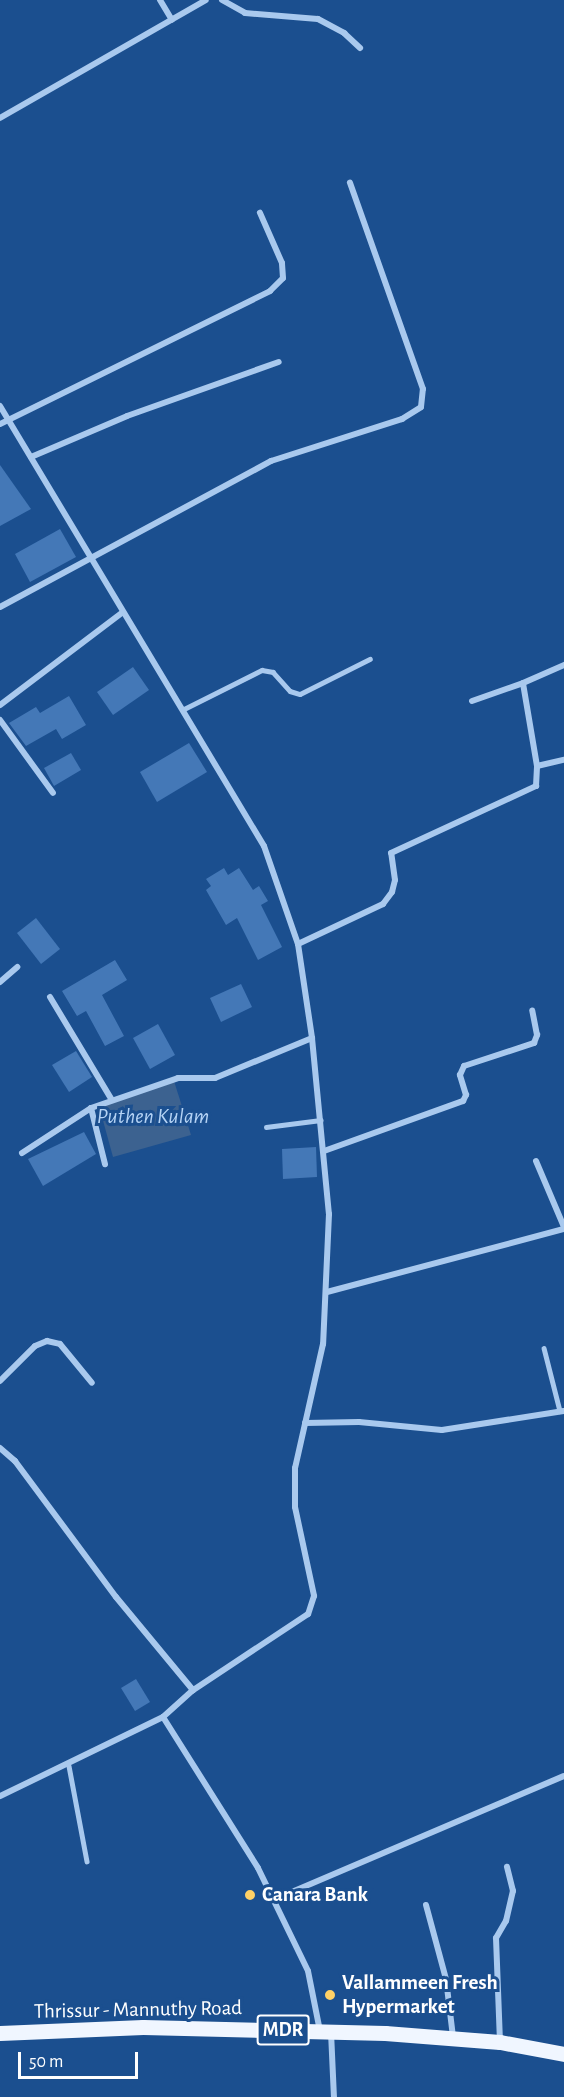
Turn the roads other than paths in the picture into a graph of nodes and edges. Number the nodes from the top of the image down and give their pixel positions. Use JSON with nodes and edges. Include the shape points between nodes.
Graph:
{"nodes":[{"id":1,"x":160,"y":0,"type":"edge"},
{"id":2,"x":206,"y":0,"type":"edge"},
{"id":3,"x":222,"y":0,"type":"edge"},
{"id":4,"x":172,"y":20,"type":"junction"},
{"id":5,"x":360,"y":48,"type":"dead end"},
{"id":6,"x":0,"y":118,"type":"edge"},
{"id":7,"x":350,"y":183,"type":"dead end"},
{"id":8,"x":260,"y":213,"type":"dead end"},
{"id":9,"x":279,"y":362,"type":"dead end"},
{"id":10,"x":0,"y":406,"type":"edge"},
{"id":11,"x":9,"y":418,"type":"junction"},
{"id":12,"x":0,"y":424,"type":"edge"},
{"id":13,"x":31,"y":457,"type":"junction"},
{"id":14,"x":90,"y":560,"type":"junction"},
{"id":15,"x":0,"y":608,"type":"edge"},
{"id":16,"x":123,"y":612,"type":"junction"},
{"id":17,"x":370,"y":659,"type":"dead end"},
{"id":18,"x":564,"y":665,"type":"edge"},
{"id":19,"x":523,"y":684,"type":"junction"},
{"id":20,"x":472,"y":701,"type":"dead end"},
{"id":21,"x":0,"y":705,"type":"edge"},
{"id":22,"x":184,"y":709,"type":"junction"},
{"id":23,"x":0,"y":720,"type":"edge"},
{"id":24,"x":564,"y":760,"type":"edge"},
{"id":25,"x":537,"y":766,"type":"junction"},
{"id":26,"x":53,"y":793,"type":"dead end"},
{"id":27,"x":298,"y":944,"type":"junction"},
{"id":28,"x":17,"y":967,"type":"dead end"},
{"id":29,"x":0,"y":982,"type":"edge"},
{"id":30,"x":50,"y":997,"type":"dead end"},
{"id":31,"x":532,"y":1010,"type":"dead end"},
{"id":32,"x":312,"y":1038,"type":"junction"},
{"id":33,"x":112,"y":1100,"type":"junction"},
{"id":34,"x":91,"y":1108,"type":"junction"},
{"id":35,"x":321,"y":1120,"type":"junction"},
{"id":36,"x":266,"y":1127,"type":"dead end"},
{"id":37,"x":324,"y":1151,"type":"junction"},
{"id":38,"x":22,"y":1153,"type":"dead end"},
{"id":39,"x":536,"y":1161,"type":"dead end"},
{"id":40,"x":105,"y":1164,"type":"dead end"},
{"id":41,"x":564,"y":1228,"type":"edge"},
{"id":42,"x":327,"y":1292,"type":"junction"},
{"id":43,"x":544,"y":1348,"type":"dead end"},
{"id":44,"x":0,"y":1381,"type":"edge"},
{"id":45,"x":92,"y":1383,"type":"dead end"},
{"id":46,"x":562,"y":1411,"type":"edge"},
{"id":47,"x":305,"y":1423,"type":"junction"},
{"id":48,"x":1,"y":1449,"type":"edge"},
{"id":49,"x":193,"y":1690,"type":"junction"},
{"id":50,"x":164,"y":1717,"type":"junction"},
{"id":51,"x":69,"y":1766,"type":"junction"},
{"id":52,"x":564,"y":1776,"type":"edge"},
{"id":53,"x":0,"y":1796,"type":"edge"},
{"id":54,"x":87,"y":1861,"type":"dead end"},
{"id":55,"x":507,"y":1867,"type":"dead end"},
{"id":56,"x":273,"y":1899,"type":"junction"},
{"id":57,"x":426,"y":1905,"type":"dead end"},
{"id":58,"x":325,"y":2032,"type":"junction"},
{"id":59,"x":0,"y":2033,"type":"edge"},
{"id":60,"x":453,"y":2039,"type":"junction"},
{"id":61,"x":500,"y":2042,"type":"junction"},
{"id":62,"x":564,"y":2054,"type":"edge"},
{"id":63,"x":334,"y":2097,"type":"edge"}],
"edges":[{"from":1,"to":4,"type":"street"},
{"from":2,"to":4,"type":"street"},
{"from":3,"to":5,"type":"street","via":[[245,13],[318,19],[344,33]]},
{"from":4,"to":6,"type":"street"},
{"from":7,"to":14,"type":"street","via":[[423,389],[421,407],[402,419],[271,461]]},
{"from":8,"to":11,"type":"street","via":[[282,263],[283,278],[270,291]]},
{"from":9,"to":13,"type":"street","via":[[127,417]]},
{"from":10,"to":11,"type":"street"},
{"from":11,"to":12,"type":"street"},
{"from":11,"to":13,"type":"street"},
{"from":13,"to":14,"type":"street"},
{"from":14,"to":15,"type":"street"},
{"from":14,"to":16,"type":"street"},
{"from":16,"to":21,"type":"street"},
{"from":16,"to":22,"type":"street"},
{"from":17,"to":22,"type":"lane","via":[[300,694],[290,691],[273,672],[262,670]]},
{"from":18,"to":19,"type":"street"},
{"from":19,"to":20,"type":"street"},
{"from":19,"to":25,"type":"street"},
{"from":22,"to":27,"type":"street","via":[[264,846]]},
{"from":23,"to":26,"type":"street"},
{"from":24,"to":25,"type":"street"},
{"from":25,"to":27,"type":"street","via":[[536,786],[391,853],[395,880],[383,904]]},
{"from":27,"to":32,"type":"street"},
{"from":28,"to":29,"type":"street"},
{"from":30,"to":33,"type":"street"},
{"from":31,"to":37,"type":"street","via":[[537,1035],[534,1043],[464,1066],[460,1075],[466,1095],[463,1101]]},
{"from":32,"to":33,"type":"street","via":[[215,1078],[178,1078]]},
{"from":32,"to":35,"type":"street"},
{"from":33,"to":34,"type":"street"},
{"from":34,"to":38,"type":"street"},
{"from":34,"to":40,"type":"street"},
{"from":35,"to":36,"type":"lane"},
{"from":35,"to":37,"type":"street"},
{"from":37,"to":42,"type":"street","via":[[329,1214]]},
{"from":39,"to":41,"type":"street"},
{"from":41,"to":42,"type":"street"},
{"from":42,"to":47,"type":"street","via":[[323,1344]]},
{"from":43,"to":46,"type":"lane"},
{"from":44,"to":45,"type":"street","via":[[35,1346],[48,1341],[60,1344]]},
{"from":46,"to":47,"type":"street","via":[[442,1430],[359,1422]]},
{"from":47,"to":49,"type":"street","via":[[296,1468],[295,1507],[314,1596],[308,1614]]},
{"from":48,"to":49,"type":"street","via":[[15,1461],[116,1597]]},
{"from":49,"to":50,"type":"street"},
{"from":50,"to":51,"type":"street"},
{"from":50,"to":56,"type":"street","via":[[258,1868]]},
{"from":51,"to":53,"type":"street"},
{"from":51,"to":54,"type":"lane"},
{"from":52,"to":56,"type":"street"},
{"from":55,"to":61,"type":"street","via":[[513,1891],[506,1921],[496,1938]]},
{"from":56,"to":58,"type":"street","via":[[308,1971]]},
{"from":57,"to":60,"type":"street","via":[[446,1979]]},
{"from":58,"to":59,"type":"main road","name":"Thrissur - Mannuthy Road","number":"MDR","via":[[143,2027]]},
{"from":58,"to":60,"type":"main road","name":"Thrissur - Mannuthy Road","number":"MDR"},
{"from":58,"to":63,"type":"street"},
{"from":60,"to":61,"type":"main road","name":"Thrissur - Mannuthy Road","number":"MDR"},
{"from":61,"to":62,"type":"main road","name":"Thrissur - Mannuthy Road","number":"MDR"}]}
